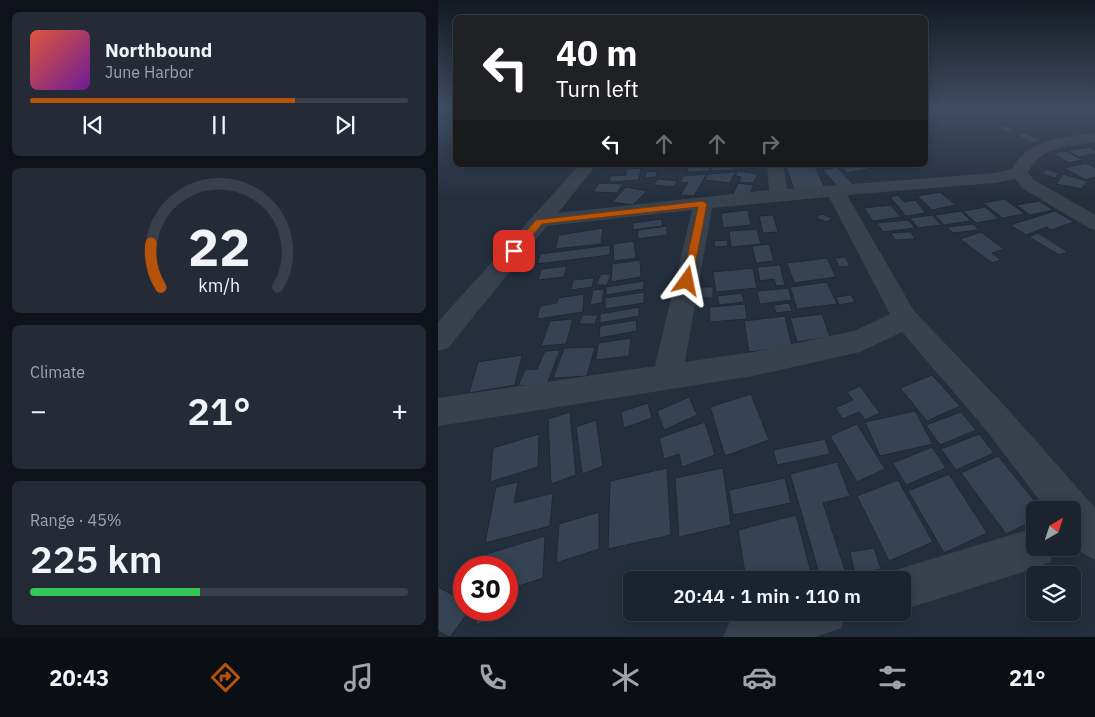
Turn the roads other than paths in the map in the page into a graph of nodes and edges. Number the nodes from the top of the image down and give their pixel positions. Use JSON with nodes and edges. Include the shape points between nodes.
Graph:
{"nodes":[{"id":1,"x":1093,"y":139,"type":"edge"},
{"id":2,"x":586,"y":167,"type":"edge"},
{"id":3,"x":775,"y":167,"type":"edge"},
{"id":4,"x":1019,"y":173,"type":"junction"},
{"id":5,"x":836,"y":192,"type":"junction"},
{"id":6,"x":779,"y":195,"type":"junction"},
{"id":7,"x":703,"y":204,"type":"junction"},
{"id":8,"x":540,"y":221,"type":"junction"},
{"id":9,"x":1096,"y":224,"type":"edge"},
{"id":10,"x":904,"y":318,"type":"junction"},
{"id":11,"x":438,"y":340,"type":"edge"},
{"id":12,"x":667,"y":377,"type":"junction"},
{"id":13,"x":438,"y":412,"type":"edge"},
{"id":14,"x":1060,"y":501,"type":"edge"},
{"id":15,"x":1026,"y":551,"type":"edge"},
{"id":16,"x":911,"y":586,"type":"edge"},
{"id":17,"x":797,"y":621,"type":"edge"},
{"id":18,"x":746,"y":637,"type":"edge"}],
"edges":[{"from":1,"to":4,"type":"street","via":[[1038,149],[1022,162]]},
{"from":2,"to":8,"type":"street"},
{"from":3,"to":6,"type":"street"},
{"from":4,"to":5,"type":"street"},
{"from":4,"to":9,"type":"street","via":[[1028,184]]},
{"from":5,"to":6,"type":"street"},
{"from":5,"to":10,"type":"street"},
{"from":6,"to":7,"type":"street"},
{"from":7,"to":8,"type":"street"},
{"from":7,"to":12,"type":"street"},
{"from":8,"to":11,"type":"street"},
{"from":10,"to":12,"type":"street","via":[[860,341],[753,364]]},
{"from":10,"to":14,"type":"street","via":[[993,415]]},
{"from":12,"to":13,"type":"street"},
{"from":15,"to":16,"type":"street"},
{"from":17,"to":18,"type":"street"}]}
